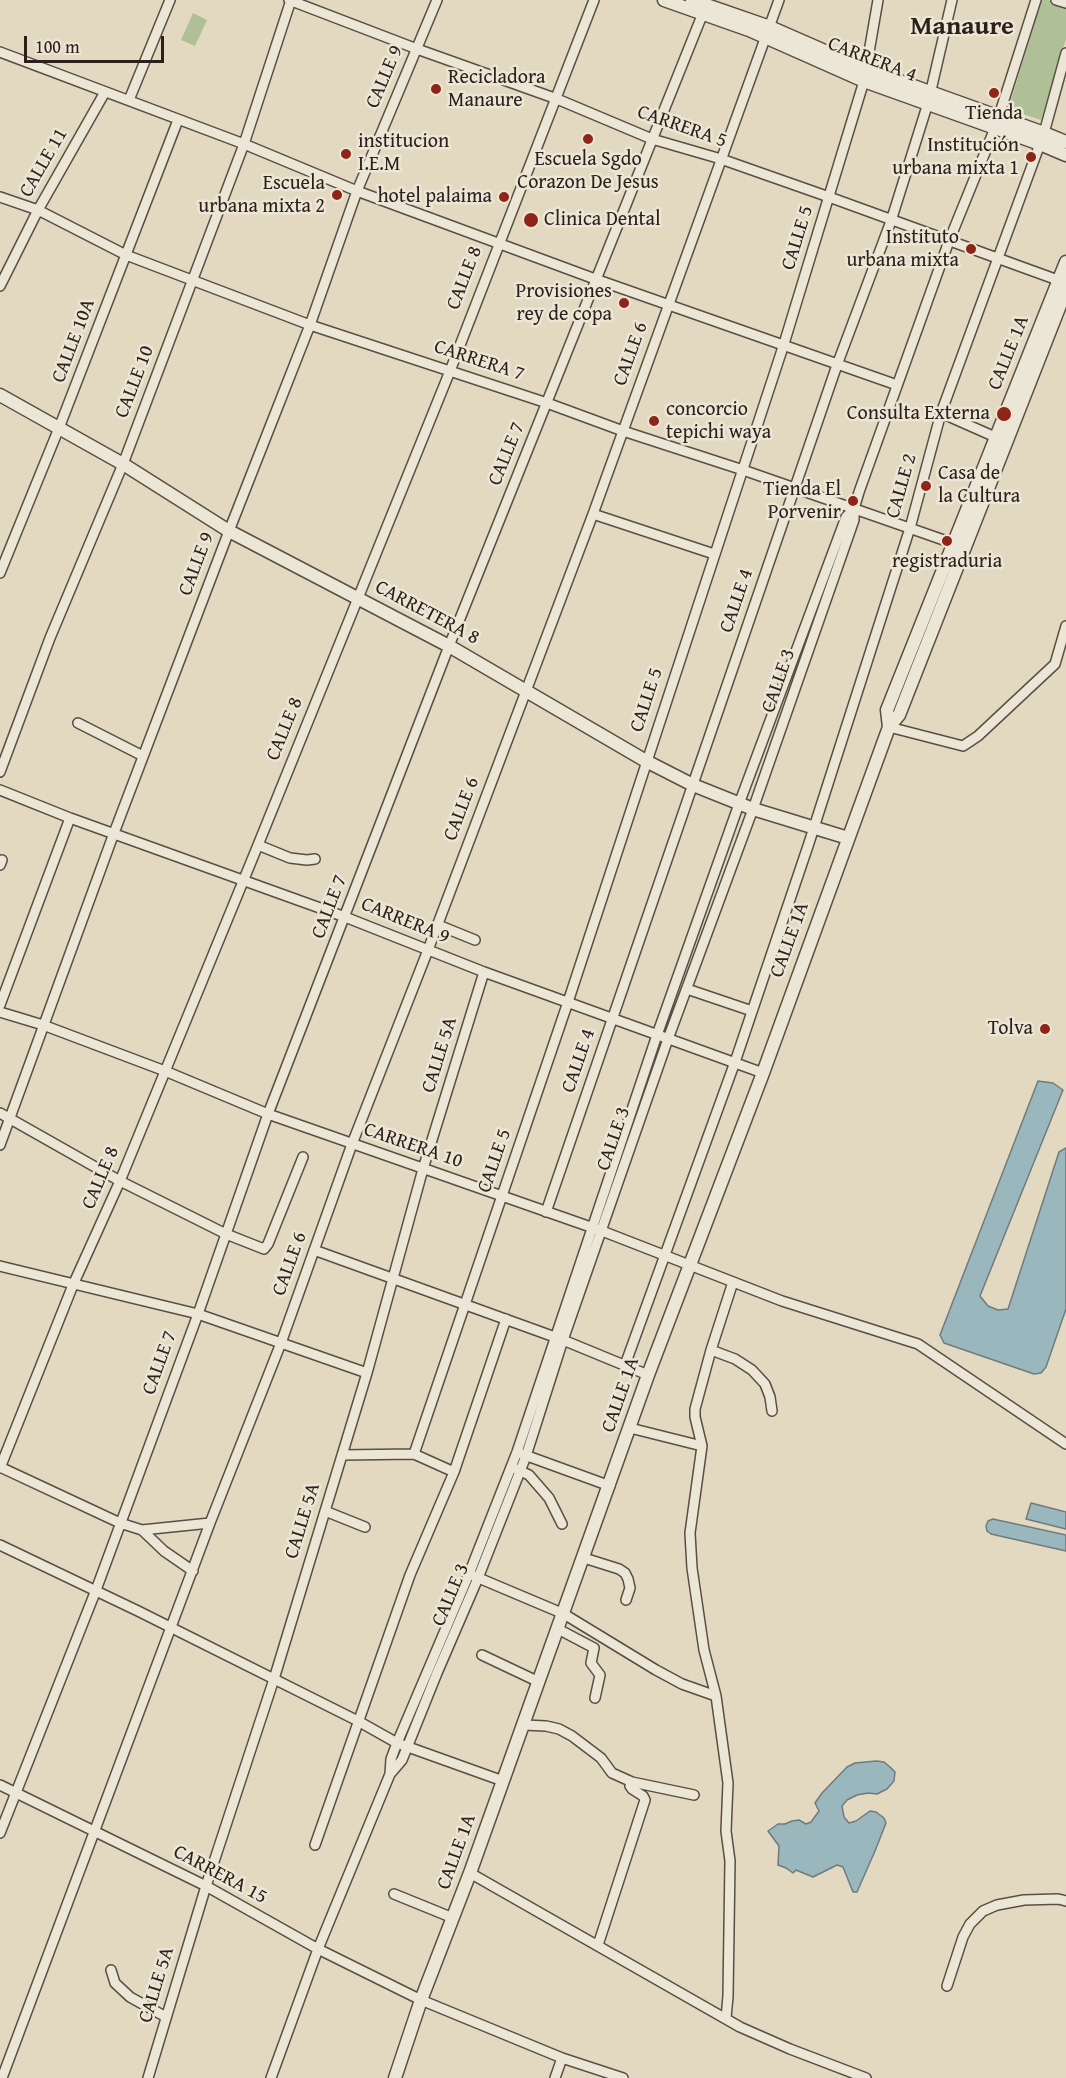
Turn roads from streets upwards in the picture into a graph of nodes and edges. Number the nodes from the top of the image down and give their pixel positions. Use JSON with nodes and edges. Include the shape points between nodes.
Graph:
{"nodes":[{"id":1,"x":170,"y":0,"type":"edge"},
{"id":2,"x":290,"y":0,"type":"edge"},
{"id":3,"x":437,"y":0,"type":"edge"},
{"id":4,"x":594,"y":0,"type":"edge"},
{"id":5,"x":664,"y":0,"type":"edge"},
{"id":6,"x":692,"y":0,"type":"edge"},
{"id":7,"x":779,"y":0,"type":"edge"},
{"id":8,"x":878,"y":0,"type":"edge"},
{"id":9,"x":952,"y":0,"type":"edge"},
{"id":10,"x":1036,"y":0,"type":"edge"},
{"id":11,"x":1056,"y":0,"type":"edge"},
{"id":12,"x":1066,"y":3,"type":"edge"},
{"id":13,"x":706,"y":7,"type":"edge"},
{"id":14,"x":768,"y":33,"type":"junction"},
{"id":15,"x":417,"y":49,"type":"junction"},
{"id":16,"x":0,"y":52,"type":"edge"},
{"id":17,"x":1066,"y":53,"type":"edge"},
{"id":18,"x":865,"y":75,"type":"junction"},
{"id":19,"x":105,"y":92,"type":"junction"},
{"id":20,"x":930,"y":98,"type":"junction"},
{"id":21,"x":557,"y":99,"type":"junction"},
{"id":22,"x":129,"y":100,"type":"junction"},
{"id":23,"x":178,"y":120,"type":"junction"},
{"id":24,"x":997,"y":122,"type":"junction"},
{"id":25,"x":1042,"y":138,"type":"junction"},
{"id":26,"x":652,"y":139,"type":"junction"},
{"id":27,"x":1066,"y":142,"type":"edge"},
{"id":28,"x":244,"y":144,"type":"junction"},
{"id":29,"x":1066,"y":155,"type":"edge"},
{"id":30,"x":721,"y":159,"type":"junction"},
{"id":31,"x":357,"y":191,"type":"junction"},
{"id":32,"x":0,"y":197,"type":"edge"},
{"id":33,"x":829,"y":197,"type":"junction"},
{"id":34,"x":38,"y":210,"type":"junction"},
{"id":35,"x":891,"y":221,"type":"junction"},
{"id":36,"x":949,"y":241,"type":"junction"},
{"id":37,"x":498,"y":242,"type":"junction"},
{"id":38,"x":126,"y":255,"type":"junction"},
{"id":39,"x":997,"y":258,"type":"junction"},
{"id":40,"x":1066,"y":262,"type":"edge"},
{"id":41,"x":595,"y":279,"type":"junction"},
{"id":42,"x":192,"y":281,"type":"junction"},
{"id":43,"x":1064,"y":284,"type":"edge"},
{"id":44,"x":0,"y":286,"type":"edge"},
{"id":45,"x":668,"y":304,"type":"junction"},
{"id":46,"x":310,"y":325,"type":"junction"},
{"id":47,"x":783,"y":347,"type":"junction"},
{"id":48,"x":837,"y":365,"type":"junction"},
{"id":49,"x":450,"y":371,"type":"junction"},
{"id":50,"x":897,"y":386,"type":"junction"},
{"id":51,"x":0,"y":395,"type":"edge"},
{"id":52,"x":547,"y":403,"type":"junction"},
{"id":53,"x":941,"y":413,"type":"junction"},
{"id":54,"x":59,"y":428,"type":"junction"},
{"id":55,"x":623,"y":430,"type":"junction"},
{"id":56,"x":1001,"y":439,"type":"junction"},
{"id":57,"x":123,"y":464,"type":"junction"},
{"id":58,"x":743,"y":470,"type":"junction"},
{"id":59,"x":794,"y":489,"type":"junction"},
{"id":60,"x":854,"y":509,"type":"junction"},
{"id":61,"x":593,"y":514,"type":"junction"},
{"id":62,"x":910,"y":528,"type":"junction"},
{"id":63,"x":229,"y":531,"type":"junction"},
{"id":64,"x":959,"y":545,"type":"junction"},
{"id":65,"x":714,"y":554,"type":"junction"},
{"id":66,"x":0,"y":573,"type":"edge"},
{"id":67,"x":357,"y":598,"type":"junction"},
{"id":68,"x":1066,"y":626,"type":"edge"},
{"id":69,"x":449,"y":646,"type":"junction"},
{"id":70,"x":526,"y":690,"type":"junction"},
{"id":71,"x":78,"y":723,"type":"dead end"},
{"id":72,"x":889,"y":727,"type":"junction"},
{"id":73,"x":143,"y":756,"type":"junction"},
{"id":74,"x":646,"y":761,"type":"junction"},
{"id":75,"x":0,"y":772,"type":"edge"},
{"id":76,"x":693,"y":785,"type":"junction"},
{"id":77,"x":0,"y":790,"type":"edge"},
{"id":78,"x":739,"y":804,"type":"junction"},
{"id":79,"x":753,"y":809,"type":"junction"},
{"id":80,"x":69,"y":818,"type":"junction"},
{"id":81,"x":812,"y":828,"type":"junction"},
{"id":82,"x":114,"y":833,"type":"junction"},
{"id":83,"x":848,"y":838,"type":"junction"},
{"id":84,"x":258,"y":845,"type":"junction"},
{"id":85,"x":315,"y":859,"type":"dead end"},
{"id":86,"x":244,"y":880,"type":"junction"},
{"id":87,"x":345,"y":917,"type":"junction"},
{"id":88,"x":438,"y":925,"type":"junction"},
{"id":89,"x":475,"y":940,"type":"dead end"},
{"id":90,"x":428,"y":950,"type":"junction"},
{"id":91,"x":484,"y":972,"type":"junction"},
{"id":92,"x":687,"y":988,"type":"junction"},
{"id":93,"x":568,"y":1002,"type":"junction"},
{"id":94,"x":0,"y":1005,"type":"edge"},
{"id":95,"x":0,"y":1011,"type":"edge"},
{"id":96,"x":752,"y":1011,"type":"junction"},
{"id":97,"x":612,"y":1018,"type":"junction"},
{"id":98,"x":43,"y":1025,"type":"junction"},
{"id":99,"x":657,"y":1035,"type":"junction"},
{"id":100,"x":668,"y":1039,"type":"junction"},
{"id":101,"x":735,"y":1062,"type":"junction"},
{"id":102,"x":165,"y":1071,"type":"junction"},
{"id":103,"x":763,"y":1073,"type":"junction"},
{"id":104,"x":0,"y":1113,"type":"edge"},
{"id":105,"x":268,"y":1114,"type":"junction"},
{"id":106,"x":10,"y":1118,"type":"junction"},
{"id":107,"x":352,"y":1144,"type":"junction"},
{"id":108,"x":0,"y":1145,"type":"edge"},
{"id":109,"x":303,"y":1157,"type":"dead end"},
{"id":110,"x":423,"y":1169,"type":"junction"},
{"id":111,"x":120,"y":1181,"type":"junction"},
{"id":112,"x":501,"y":1197,"type":"junction"},
{"id":113,"x":546,"y":1212,"type":"junction"},
{"id":114,"x":597,"y":1230,"type":"junction"},
{"id":115,"x":226,"y":1234,"type":"junction"},
{"id":116,"x":314,"y":1250,"type":"junction"},
{"id":117,"x":666,"y":1255,"type":"junction"},
{"id":118,"x":691,"y":1265,"type":"junction"},
{"id":119,"x":0,"y":1266,"type":"edge"},
{"id":120,"x":393,"y":1279,"type":"junction"},
{"id":121,"x":733,"y":1282,"type":"junction"},
{"id":122,"x":73,"y":1285,"type":"junction"},
{"id":123,"x":465,"y":1304,"type":"junction"},
{"id":124,"x":198,"y":1314,"type":"junction"},
{"id":125,"x":506,"y":1319,"type":"junction"},
{"id":126,"x":559,"y":1339,"type":"junction"},
{"id":127,"x":281,"y":1343,"type":"junction"},
{"id":128,"x":711,"y":1350,"type":"junction"},
{"id":129,"x":625,"y":1365,"type":"junction"},
{"id":130,"x":367,"y":1373,"type":"junction"},
{"id":131,"x":648,"y":1375,"type":"junction"},
{"id":132,"x":772,"y":1411,"type":"dead end"},
{"id":133,"x":630,"y":1428,"type":"junction"},
{"id":134,"x":1066,"y":1444,"type":"edge"},
{"id":135,"x":702,"y":1446,"type":"junction"},
{"id":136,"x":414,"y":1454,"type":"junction"},
{"id":137,"x":522,"y":1454,"type":"junction"},
{"id":138,"x":342,"y":1455,"type":"junction"},
{"id":139,"x":0,"y":1467,"type":"edge"},
{"id":140,"x":511,"y":1467,"type":"junction"},
{"id":141,"x":521,"y":1470,"type":"junction"},
{"id":142,"x":454,"y":1472,"type":"junction"},
{"id":143,"x":610,"y":1486,"type":"junction"},
{"id":144,"x":325,"y":1511,"type":"junction"},
{"id":145,"x":120,"y":1523,"type":"junction"},
{"id":146,"x":210,"y":1523,"type":"junction"},
{"id":147,"x":562,"y":1524,"type":"dead end"},
{"id":148,"x":365,"y":1527,"type":"dead end"},
{"id":149,"x":142,"y":1530,"type":"junction"},
{"id":150,"x":0,"y":1545,"type":"edge"},
{"id":151,"x":584,"y":1558,"type":"junction"},
{"id":152,"x":193,"y":1571,"type":"junction"},
{"id":153,"x":474,"y":1576,"type":"junction"},
{"id":154,"x":96,"y":1590,"type":"junction"},
{"id":155,"x":626,"y":1600,"type":"dead end"},
{"id":156,"x":564,"y":1614,"type":"junction"},
{"id":157,"x":172,"y":1628,"type":"junction"},
{"id":158,"x":558,"y":1629,"type":"junction"},
{"id":159,"x":482,"y":1655,"type":"dead end"},
{"id":160,"x":274,"y":1679,"type":"junction"},
{"id":161,"x":539,"y":1682,"type":"junction"},
{"id":162,"x":716,"y":1696,"type":"junction"},
{"id":163,"x":594,"y":1698,"type":"dead end"},
{"id":164,"x":358,"y":1721,"type":"junction"},
{"id":165,"x":524,"y":1725,"type":"junction"},
{"id":166,"x":397,"y":1743,"type":"junction"},
{"id":167,"x":407,"y":1747,"type":"junction"},
{"id":168,"x":390,"y":1774,"type":"junction"},
{"id":169,"x":503,"y":1781,"type":"junction"},
{"id":170,"x":632,"y":1782,"type":"junction"},
{"id":171,"x":0,"y":1785,"type":"edge"},
{"id":172,"x":16,"y":1794,"type":"junction"},
{"id":173,"x":694,"y":1795,"type":"dead end"},
{"id":174,"x":94,"y":1832,"type":"junction"},
{"id":175,"x":0,"y":1833,"type":"edge"},
{"id":176,"x":315,"y":1845,"type":"dead end"},
{"id":177,"x":470,"y":1873,"type":"junction"},
{"id":178,"x":206,"y":1886,"type":"junction"},
{"id":179,"x":394,"y":1894,"type":"dead end"},
{"id":180,"x":1066,"y":1901,"type":"edge"},
{"id":181,"x":453,"y":1918,"type":"junction"},
{"id":182,"x":598,"y":1945,"type":"junction"},
{"id":183,"x":318,"y":1949,"type":"junction"},
{"id":184,"x":111,"y":1970,"type":"dead end"},
{"id":185,"x":947,"y":1986,"type":"dead end"},
{"id":186,"x":421,"y":2000,"type":"junction"},
{"id":187,"x":166,"y":2017,"type":"junction"},
{"id":188,"x":726,"y":2018,"type":"junction"},
{"id":189,"x":562,"y":2058,"type":"junction"},
{"id":190,"x":2,"y":2078,"type":"edge"},
{"id":191,"x":148,"y":2078,"type":"edge"},
{"id":192,"x":271,"y":2078,"type":"edge"},
{"id":193,"x":395,"y":2078,"type":"edge"},
{"id":194,"x":555,"y":2078,"type":"edge"},
{"id":195,"x":624,"y":2078,"type":"edge"},
{"id":196,"x":866,"y":2078,"type":"edge"}],
"edges":[{"from":1,"to":22,"type":"street"},
{"from":2,"to":15,"type":"street","name":"CARRERA 5"},
{"from":2,"to":28,"type":"street","name":"CALLE 10"},
{"from":3,"to":15,"type":"street","name":"CALLE 9"},
{"from":4,"to":21,"type":"street","name":"CALLE 8"},
{"from":5,"to":13,"type":"street","name":"CARRERA 4"},
{"from":6,"to":13,"type":"street","name":"CARRERA 4"},
{"from":7,"to":14,"type":"street","name":"CALLE 6"},
{"from":8,"to":18,"type":"street","name":"CALLE 5"},
{"from":9,"to":20,"type":"street","name":"CALLE 4"},
{"from":10,"to":24,"type":"street","name":"CALLE 3"},
{"from":11,"to":12,"type":"street"},
{"from":13,"to":14,"type":"street","name":"CARRERA 4"},
{"from":13,"to":26,"type":"street","name":"CALLE 7"},
{"from":14,"to":18,"type":"street","name":"CARRERA 4"},
{"from":14,"to":30,"type":"street","name":"CALLE 6"},
{"from":15,"to":21,"type":"street","name":"CARRERA 5"},
{"from":15,"to":31,"type":"street","name":"CALLE 9"},
{"from":16,"to":19,"type":"street"},
{"from":17,"to":25,"type":"street","name":"CALLE 2"},
{"from":18,"to":20,"type":"street","name":"CARRERA 4"},
{"from":18,"to":33,"type":"street","name":"CALLE 5"},
{"from":19,"to":22,"type":"street"},
{"from":19,"to":34,"type":"street","name":"CALLE 11"},
{"from":20,"to":24,"type":"street","name":"CARRERA 4"},
{"from":20,"to":35,"type":"street","name":"CALLE 4"},
{"from":21,"to":26,"type":"street","name":"CARRERA 5"},
{"from":21,"to":37,"type":"street","name":"CALLE 8"},
{"from":22,"to":23,"type":"street"},
{"from":23,"to":28,"type":"street"},
{"from":23,"to":38,"type":"street","name":"CALLE 10A"},
{"from":24,"to":25,"type":"street","name":"CARRERA 4"},
{"from":24,"to":36,"type":"street","name":"CALLE 3"},
{"from":25,"to":27,"type":"street","name":"CARRERA 4"},
{"from":25,"to":29,"type":"street","name":"CARRERA 4"},
{"from":25,"to":39,"type":"street","name":"CALLE 2"},
{"from":26,"to":30,"type":"street","name":"CARRERA 5"},
{"from":26,"to":41,"type":"street","name":"CALLE 7"},
{"from":28,"to":31,"type":"street"},
{"from":28,"to":42,"type":"street","name":"CALLE 10"},
{"from":30,"to":33,"type":"street","name":"CARRERA 5"},
{"from":30,"to":45,"type":"street","name":"CALLE 6"},
{"from":31,"to":37,"type":"street"},
{"from":31,"to":46,"type":"street","name":"CALLE 9"},
{"from":32,"to":34,"type":"street","name":"CARRERA 7"},
{"from":33,"to":35,"type":"street","name":"CARRERA 5"},
{"from":33,"to":47,"type":"street","name":"CALLE 5"},
{"from":34,"to":38,"type":"street","name":"CARRERA 7"},
{"from":34,"to":44,"type":"street","name":"CALLE 11"},
{"from":35,"to":36,"type":"street","name":"CARRERA 5"},
{"from":35,"to":48,"type":"street","name":"CALLE 4"},
{"from":36,"to":39,"type":"street","name":"CARRERA 5"},
{"from":36,"to":50,"type":"street","name":"CALLE 3"},
{"from":37,"to":41,"type":"street"},
{"from":37,"to":49,"type":"street","name":"CALLE 8"},
{"from":38,"to":42,"type":"street","name":"CARRERA 7"},
{"from":38,"to":54,"type":"street","name":"CALLE 10A"},
{"from":39,"to":43,"type":"street","name":"CARRERA 5"},
{"from":39,"to":53,"type":"street","name":"CALLE 2"},
{"from":40,"to":43,"type":"street","name":"CALLE 1A"},
{"from":41,"to":45,"type":"street"},
{"from":41,"to":52,"type":"street","name":"CALLE 7"},
{"from":42,"to":46,"type":"street","name":"CARRERA 7"},
{"from":42,"to":57,"type":"street","name":"CALLE 10"},
{"from":43,"to":56,"type":"street","name":"CALLE 1A"},
{"from":45,"to":47,"type":"street"},
{"from":45,"to":55,"type":"street","name":"CALLE 6"},
{"from":46,"to":49,"type":"street","name":"CARRERA 7"},
{"from":46,"to":63,"type":"street","name":"CALLE 9"},
{"from":47,"to":48,"type":"street"},
{"from":47,"to":58,"type":"street","name":"CALLE 5"},
{"from":48,"to":50,"type":"street"},
{"from":48,"to":59,"type":"street","name":"CALLE 4"},
{"from":49,"to":52,"type":"street","name":"CARRERA 7"},
{"from":49,"to":67,"type":"street","name":"CALLE 8"},
{"from":50,"to":60,"type":"street","name":"CALLE 3"},
{"from":51,"to":54,"type":"street","name":"CARRETERA 8"},
{"from":52,"to":55,"type":"street","name":"CARRERA 7"},
{"from":52,"to":69,"type":"street","name":"CALLE 7"},
{"from":53,"to":56,"type":"street"},
{"from":53,"to":62,"type":"street","name":"CALLE 2"},
{"from":54,"to":57,"type":"street","name":"CARRETERA 8"},
{"from":54,"to":66,"type":"street","name":"CALLE 10A"},
{"from":55,"to":58,"type":"street","name":"CARRERA 7"},
{"from":55,"to":61,"type":"street","name":"CALLE 6"},
{"from":56,"to":64,"type":"street","name":"CALLE 1A"},
{"from":57,"to":63,"type":"street","name":"CARRETERA 8"},
{"from":57,"to":75,"type":"street","name":"CALLE 10","via":[[50,638]]},
{"from":58,"to":59,"type":"street","name":"CARRERA 7"},
{"from":58,"to":65,"type":"street","name":"CALLE 5"},
{"from":59,"to":60,"type":"street","name":"CARRERA 7"},
{"from":59,"to":76,"type":"street","name":"CALLE 4"},
{"from":60,"to":62,"type":"street","name":"CARRERA 7"},
{"from":60,"to":78,"type":"street","name":"CALLE 3","via":[[846,517]]},
{"from":60,"to":79,"type":"street","name":"CALLE 3","via":[[855,520]]},
{"from":61,"to":65,"type":"street"},
{"from":61,"to":70,"type":"street","name":"CALLE 6"},
{"from":62,"to":64,"type":"street","name":"CARRERA 7"},
{"from":62,"to":81,"type":"street","name":"CALLE 2"},
{"from":63,"to":67,"type":"street","name":"CARRETERA 8"},
{"from":63,"to":73,"type":"street","name":"CALLE 9"},
{"from":64,"to":72,"type":"street","name":"CALLE 1A","via":[[887,710]]},
{"from":65,"to":74,"type":"street","name":"CALLE 5"},
{"from":67,"to":69,"type":"street","name":"CARRETERA 8"},
{"from":67,"to":84,"type":"street","name":"CALLE 8"},
{"from":68,"to":72,"type":"street","via":[[1055,664],[963,746]]},
{"from":69,"to":70,"type":"street","name":"CARRETERA 8"},
{"from":69,"to":87,"type":"street","name":"CALLE 7"},
{"from":70,"to":74,"type":"street","name":"CARRETERA 8"},
{"from":70,"to":88,"type":"street","name":"CALLE 6"},
{"from":71,"to":73,"type":"street"},
{"from":72,"to":83,"type":"street","name":"CALLE 1A"},
{"from":73,"to":82,"type":"street","name":"CALLE 9"},
{"from":74,"to":76,"type":"street","name":"CARRETERA 8"},
{"from":74,"to":93,"type":"street","name":"CALLE 5"},
{"from":76,"to":78,"type":"street","name":"CARRETERA 8"},
{"from":76,"to":97,"type":"street","name":"CALLE 4"},
{"from":77,"to":80,"type":"street","name":"CARRERA 9"},
{"from":78,"to":79,"type":"street","name":"CARRETERA 8"},
{"from":78,"to":99,"type":"street","name":"CALLE 3"},
{"from":79,"to":81,"type":"street","name":"CARRETERA 8"},
{"from":79,"to":92,"type":"street","name":"CALLE 3"},
{"from":80,"to":82,"type":"street","name":"CARRERA 9"},
{"from":80,"to":94,"type":"street"},
{"from":81,"to":83,"type":"street","name":"CARRETERA 8"},
{"from":81,"to":96,"type":"street","name":"CALLE 2"},
{"from":82,"to":86,"type":"street","name":"CARRERA 9"},
{"from":82,"to":98,"type":"street","name":"CALLE 9"},
{"from":83,"to":103,"type":"street","name":"CALLE 1A"},
{"from":84,"to":85,"type":"street","via":[[290,858]]},
{"from":84,"to":86,"type":"street","name":"CALLE 8"},
{"from":86,"to":87,"type":"street","name":"CARRERA 9"},
{"from":86,"to":102,"type":"street","name":"CALLE 8"},
{"from":87,"to":90,"type":"street","name":"CARRERA 9"},
{"from":87,"to":105,"type":"street","name":"CALLE 7"},
{"from":88,"to":89,"type":"street"},
{"from":88,"to":90,"type":"street","name":"CALLE 6"},
{"from":90,"to":91,"type":"street","name":"CARRERA 9"},
{"from":90,"to":107,"type":"street","name":"CALLE 6"},
{"from":91,"to":93,"type":"street","name":"CARRERA 9"},
{"from":91,"to":110,"type":"street","name":"CALLE 5A"},
{"from":92,"to":96,"type":"street"},
{"from":92,"to":100,"type":"street","name":"CALLE 3"},
{"from":93,"to":97,"type":"street","name":"CARRERA 9"},
{"from":93,"to":112,"type":"street","name":"CALLE 5"},
{"from":95,"to":98,"type":"street","name":"CARRERA 10"},
{"from":96,"to":101,"type":"street","name":"CALLE 2"},
{"from":97,"to":99,"type":"street","name":"CARRERA 9"},
{"from":97,"to":113,"type":"street","name":"CALLE 4"},
{"from":98,"to":102,"type":"street","name":"CARRERA 10"},
{"from":98,"to":106,"type":"street","name":"CALLE 9"},
{"from":99,"to":100,"type":"street","name":"CARRERA 9"},
{"from":99,"to":114,"type":"street","name":"CALLE 3"},
{"from":100,"to":101,"type":"street","name":"CARRERA 9"},
{"from":100,"to":114,"type":"street","name":"CALLE 3"},
{"from":101,"to":103,"type":"street","name":"CARRERA 9"},
{"from":101,"to":117,"type":"street","name":"CALLE 2"},
{"from":102,"to":105,"type":"street","name":"CARRERA 10"},
{"from":102,"to":111,"type":"street","name":"CALLE 8"},
{"from":103,"to":118,"type":"street","name":"CALLE 1A"},
{"from":104,"to":106,"type":"street"},
{"from":105,"to":107,"type":"street","name":"CARRERA 10"},
{"from":105,"to":115,"type":"street","name":"CALLE 7"},
{"from":106,"to":108,"type":"street","name":"CALLE 9"},
{"from":106,"to":111,"type":"street"},
{"from":107,"to":110,"type":"street","name":"CARRERA 10"},
{"from":107,"to":116,"type":"street","name":"CALLE 6"},
{"from":109,"to":115,"type":"street","via":[[266,1248]]},
{"from":110,"to":112,"type":"street","name":"CARRERA 10"},
{"from":110,"to":120,"type":"street","name":"CALLE 5A"},
{"from":111,"to":115,"type":"street"},
{"from":111,"to":122,"type":"street","name":"CALLE 8"},
{"from":112,"to":113,"type":"street","name":"CARRERA 10"},
{"from":112,"to":123,"type":"street","name":"CALLE 5"},
{"from":113,"to":114,"type":"street","name":"CARRERA 10"},
{"from":114,"to":117,"type":"street","name":"CARRERA 10"},
{"from":114,"to":126,"type":"street","name":"CALLE 3"},
{"from":115,"to":124,"type":"street","name":"CALLE 7"},
{"from":116,"to":120,"type":"street"},
{"from":116,"to":127,"type":"street","name":"CALLE 6"},
{"from":117,"to":118,"type":"street","name":"CARRERA 10"},
{"from":117,"to":129,"type":"street","name":"CALLE 2"},
{"from":118,"to":121,"type":"street","name":"CARRERA 10"},
{"from":118,"to":131,"type":"street","name":"CALLE 1A"},
{"from":119,"to":122,"type":"street"},
{"from":120,"to":123,"type":"street"},
{"from":120,"to":130,"type":"street","name":"CALLE 5A"},
{"from":121,"to":128,"type":"street"},
{"from":121,"to":134,"type":"street","name":"CARRERA 10","via":[[918,1344]]},
{"from":122,"to":124,"type":"street"},
{"from":122,"to":139,"type":"street","name":"CALLE 8"},
{"from":123,"to":125,"type":"street"},
{"from":123,"to":136,"type":"street","name":"CALLE 5"},
{"from":124,"to":127,"type":"street"},
{"from":124,"to":145,"type":"street","name":"CALLE 7"},
{"from":125,"to":126,"type":"street"},
{"from":125,"to":142,"type":"street"},
{"from":126,"to":129,"type":"street"},
{"from":126,"to":137,"type":"street","name":"CALLE 3"},
{"from":127,"to":130,"type":"street"},
{"from":127,"to":146,"type":"street","name":"CALLE 6"},
{"from":128,"to":132,"type":"street","via":[[752,1370],[765,1384]]},
{"from":128,"to":135,"type":"street","via":[[695,1409]]},
{"from":129,"to":131,"type":"street"},
{"from":130,"to":138,"type":"street","name":"CALLE 5A"},
{"from":131,"to":133,"type":"street","name":"CALLE 1A"},
{"from":133,"to":135,"type":"street"},
{"from":133,"to":143,"type":"street","name":"CALLE 1A"},
{"from":135,"to":162,"type":"street","via":[[690,1533],[704,1650]]},
{"from":136,"to":138,"type":"street"},
{"from":136,"to":142,"type":"street"},
{"from":137,"to":140,"type":"street","name":"CALLE 3"},
{"from":137,"to":141,"type":"street","name":"CALLE 3"},
{"from":137,"to":143,"type":"street"},
{"from":138,"to":144,"type":"street","name":"CALLE 5A"},
{"from":139,"to":145,"type":"street"},
{"from":140,"to":141,"type":"street"},
{"from":140,"to":153,"type":"street","name":"CALLE 3"},
{"from":141,"to":147,"type":"street","via":[[549,1498]]},
{"from":141,"to":153,"type":"street","name":"CALLE 3"},
{"from":142,"to":164,"type":"street","via":[[410,1575]]},
{"from":143,"to":151,"type":"street","name":"CALLE 1A"},
{"from":144,"to":148,"type":"street"},
{"from":144,"to":160,"type":"street","name":"CALLE 5A"},
{"from":145,"to":149,"type":"street"},
{"from":145,"to":154,"type":"street","name":"CALLE 7"},
{"from":146,"to":149,"type":"street"},
{"from":146,"to":152,"type":"street","name":"CALLE 6"},
{"from":149,"to":152,"type":"street"},
{"from":150,"to":154,"type":"street"},
{"from":151,"to":155,"type":"street","via":[[625,1573],[630,1588]]},
{"from":151,"to":156,"type":"street","name":"CALLE 1A"},
{"from":152,"to":157,"type":"street","name":"CALLE 6"},
{"from":153,"to":156,"type":"street"},
{"from":153,"to":166,"type":"street","name":"CALLE 3"},
{"from":153,"to":167,"type":"street","name":"CALLE 3"},
{"from":154,"to":157,"type":"street"},
{"from":154,"to":172,"type":"street","name":"CALLE 7"},
{"from":156,"to":158,"type":"street","name":"CALLE 1A"},
{"from":156,"to":162,"type":"street","via":[[656,1670]]},
{"from":157,"to":160,"type":"street"},
{"from":157,"to":174,"type":"street","name":"CALLE 6"},
{"from":158,"to":161,"type":"street","name":"CALLE 1A"},
{"from":158,"to":163,"type":"street","via":[[594,1648],[591,1663],[600,1675]]},
{"from":159,"to":161,"type":"street"},
{"from":160,"to":164,"type":"street"},
{"from":160,"to":178,"type":"street","name":"CALLE 5A"},
{"from":161,"to":165,"type":"street","name":"CALLE 1A"},
{"from":162,"to":188,"type":"street","via":[[728,1783]]},
{"from":164,"to":166,"type":"street"},
{"from":164,"to":176,"type":"street"},
{"from":165,"to":169,"type":"street","name":"CALLE 1A"},
{"from":165,"to":170,"type":"street","via":[[559,1729],[601,1758],[612,1773]]},
{"from":166,"to":167,"type":"street"},
{"from":166,"to":168,"type":"street","name":"CALLE 3"},
{"from":167,"to":168,"type":"street","name":"CALLE 3"},
{"from":167,"to":169,"type":"street"},
{"from":168,"to":183,"type":"street","name":"CALLE 3"},
{"from":169,"to":177,"type":"street","name":"CALLE 1A"},
{"from":170,"to":173,"type":"street"},
{"from":170,"to":182,"type":"street","via":[[630,1786],[643,1796],[644,1805]]},
{"from":171,"to":172,"type":"street","name":"CARRERA 15"},
{"from":172,"to":174,"type":"street","name":"CARRERA 15"},
{"from":172,"to":175,"type":"street","name":"CALLE 7"},
{"from":174,"to":178,"type":"street","name":"CARRERA 15"},
{"from":174,"to":190,"type":"street","name":"CALLE 6"},
{"from":177,"to":181,"type":"street","name":"CALLE 1A"},
{"from":177,"to":182,"type":"street"},
{"from":178,"to":183,"type":"street","name":"CARRERA 15"},
{"from":178,"to":187,"type":"street","name":"CALLE 5A"},
{"from":179,"to":181,"type":"street"},
{"from":180,"to":185,"type":"street","via":[[1024,1900],[983,1911],[963,1937]]},
{"from":181,"to":186,"type":"street","name":"CALLE 1A"},
{"from":182,"to":188,"type":"street"},
{"from":183,"to":186,"type":"street","name":"CARRERA 15"},
{"from":183,"to":192,"type":"street","name":"CALLE 3"},
{"from":184,"to":187,"type":"street","via":[[115,1983],[130,1997]]},
{"from":186,"to":189,"type":"street","name":"CARRERA 15"},
{"from":186,"to":193,"type":"street","name":"CALLE 1A"},
{"from":187,"to":191,"type":"street","name":"CALLE 5A"},
{"from":188,"to":196,"type":"street","via":[[790,2049]]},
{"from":189,"to":194,"type":"street"},
{"from":189,"to":195,"type":"street","name":"CARRERA 15"}]}
